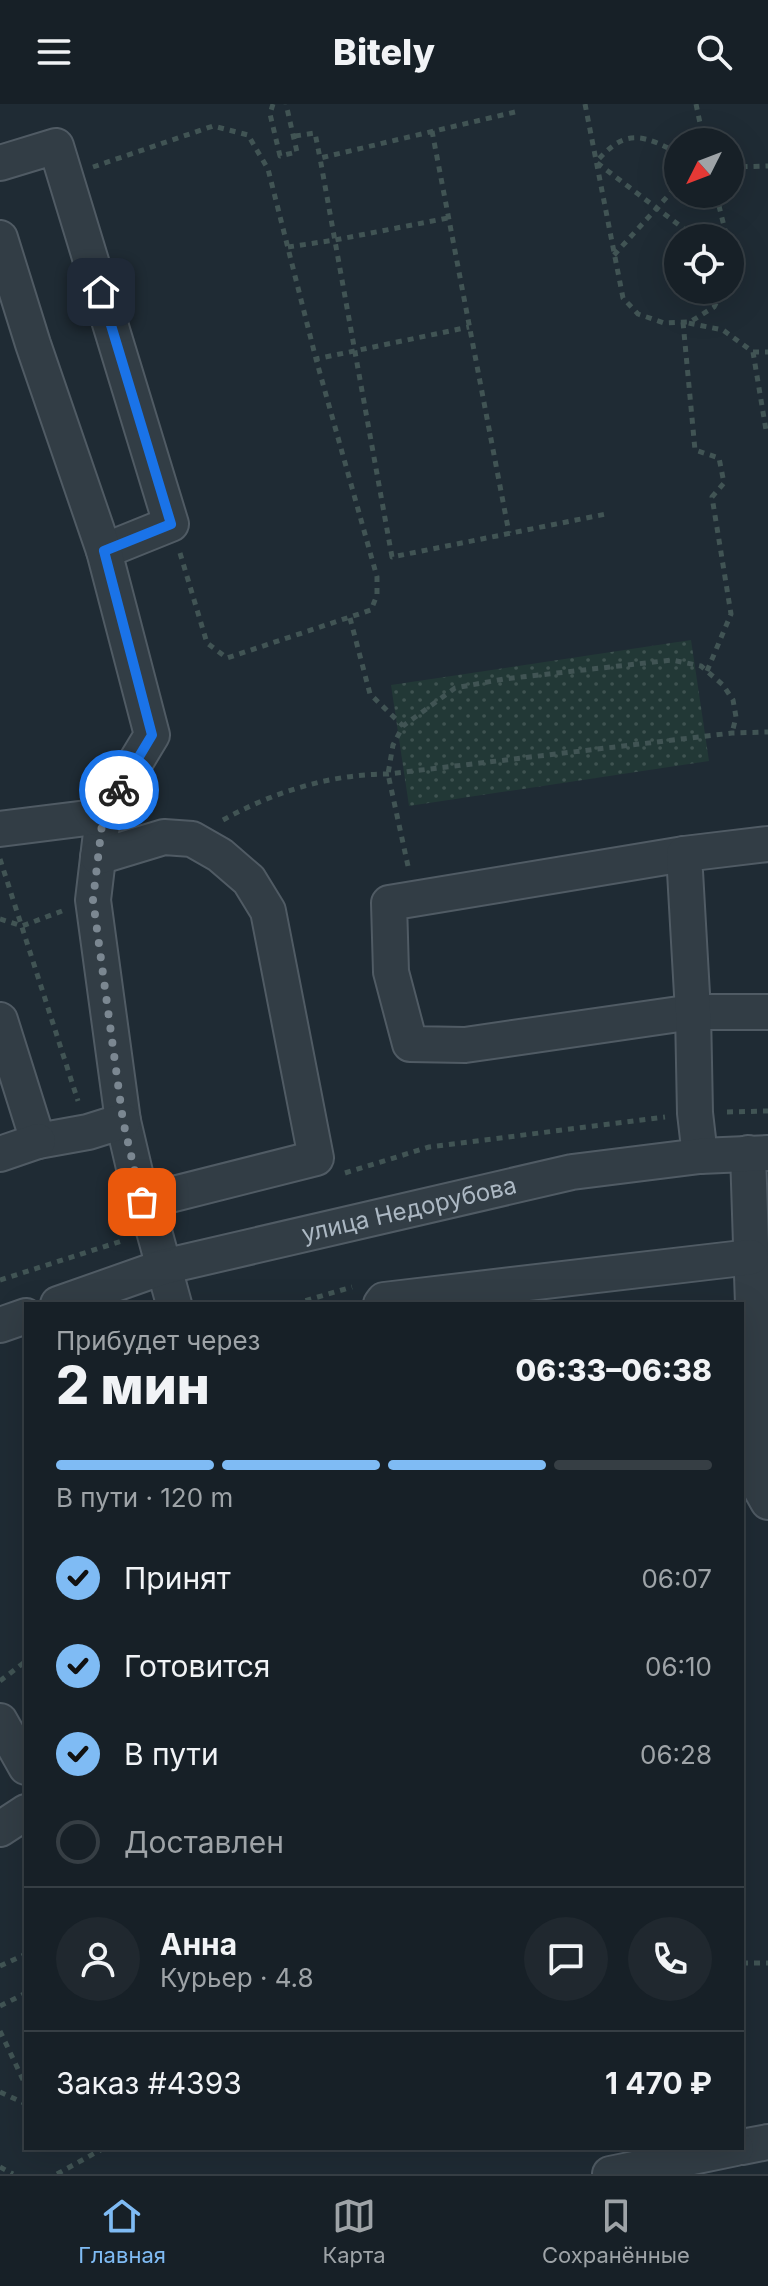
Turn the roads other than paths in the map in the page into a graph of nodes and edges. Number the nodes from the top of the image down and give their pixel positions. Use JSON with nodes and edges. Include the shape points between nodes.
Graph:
{"nodes":[{"id":1,"x":0,"y":163,"type":"edge"},
{"id":2,"x":0,"y":238,"type":"edge"},
{"id":3,"x":104,"y":551,"type":"junction"},
{"id":4,"x":103,"y":816,"type":"junction"},
{"id":5,"x":0,"y":829,"type":"edge"},
{"id":6,"x":768,"y":844,"type":"edge"},
{"id":7,"x":684,"y":854,"type":"junction"},
{"id":8,"x":98,"y":857,"type":"junction"},
{"id":9,"x":693,"y":1012,"type":"junction"},
{"id":10,"x":768,"y":1012,"type":"edge"},
{"id":11,"x":0,"y":1020,"type":"edge"},
{"id":12,"x":123,"y":1121,"type":"junction"},
{"id":13,"x":38,"y":1141,"type":"junction"},
{"id":14,"x":758,"y":1153,"type":"edge"},
{"id":15,"x":0,"y":1154,"type":"edge"},
{"id":16,"x":700,"y":1156,"type":"junction"},
{"id":17,"x":148,"y":1216,"type":"junction"},
{"id":18,"x":751,"y":1257,"type":"junction"},
{"id":19,"x":163,"y":1267,"type":"junction"},
{"id":20,"x":64,"y":1302,"type":"edge"},
{"id":21,"x":173,"y":1302,"type":"edge"},
{"id":22,"x":382,"y":1302,"type":"edge"},
{"id":23,"x":24,"y":1317,"type":"edge"},
{"id":24,"x":0,"y":1325,"type":"edge"},
{"id":25,"x":768,"y":1502,"type":"edge"},
{"id":26,"x":0,"y":1721,"type":"edge"},
{"id":27,"x":24,"y":1763,"type":"edge"},
{"id":28,"x":24,"y":1813,"type":"edge"},
{"id":29,"x":0,"y":1829,"type":"edge"},
{"id":30,"x":768,"y":2142,"type":"edge"},
{"id":31,"x":744,"y":2147,"type":"edge"},
{"id":32,"x":726,"y":2150,"type":"edge"},
{"id":33,"x":610,"y":2174,"type":"edge"}],
"edges":[{"from":1,"to":3,"type":"street","via":[[56,146],[171,524]]},
{"from":2,"to":3,"type":"street"},
{"from":3,"to":4,"type":"street","via":[[152,735]]},
{"from":4,"to":5,"type":"street"},
{"from":4,"to":8,"type":"street"},
{"from":6,"to":7,"type":"street"},
{"from":7,"to":9,"type":"street"},
{"from":7,"to":9,"type":"street","via":[[389,903],[391,972],[410,1044],[465,1045]]},
{"from":8,"to":12,"type":"street","via":[[93,900]]},
{"from":8,"to":17,"type":"street","via":[[164,837],[192,839],[249,880],[268,911],[316,1158]]},
{"from":9,"to":10,"type":"street"},
{"from":9,"to":16,"type":"street"},
{"from":11,"to":13,"type":"street"},
{"from":12,"to":13,"type":"street"},
{"from":12,"to":17,"type":"street"},
{"from":13,"to":15,"type":"street"},
{"from":14,"to":16,"type":"street","name":"улица Недорубова"},
{"from":14,"to":18,"type":"street"},
{"from":16,"to":19,"type":"street","name":"улица Недорубова","via":[[572,1172]]},
{"from":17,"to":19,"type":"street"},
{"from":18,"to":22,"type":"street"},
{"from":18,"to":25,"type":"street","via":[[759,1486]]},
{"from":19,"to":20,"type":"street","name":"улица Недорубова"},
{"from":19,"to":21,"type":"street"},
{"from":23,"to":24,"type":"street"},
{"from":26,"to":27,"type":"street"},
{"from":28,"to":29,"type":"street"},
{"from":30,"to":31,"type":"street"},
{"from":32,"to":33,"type":"street"}]}
